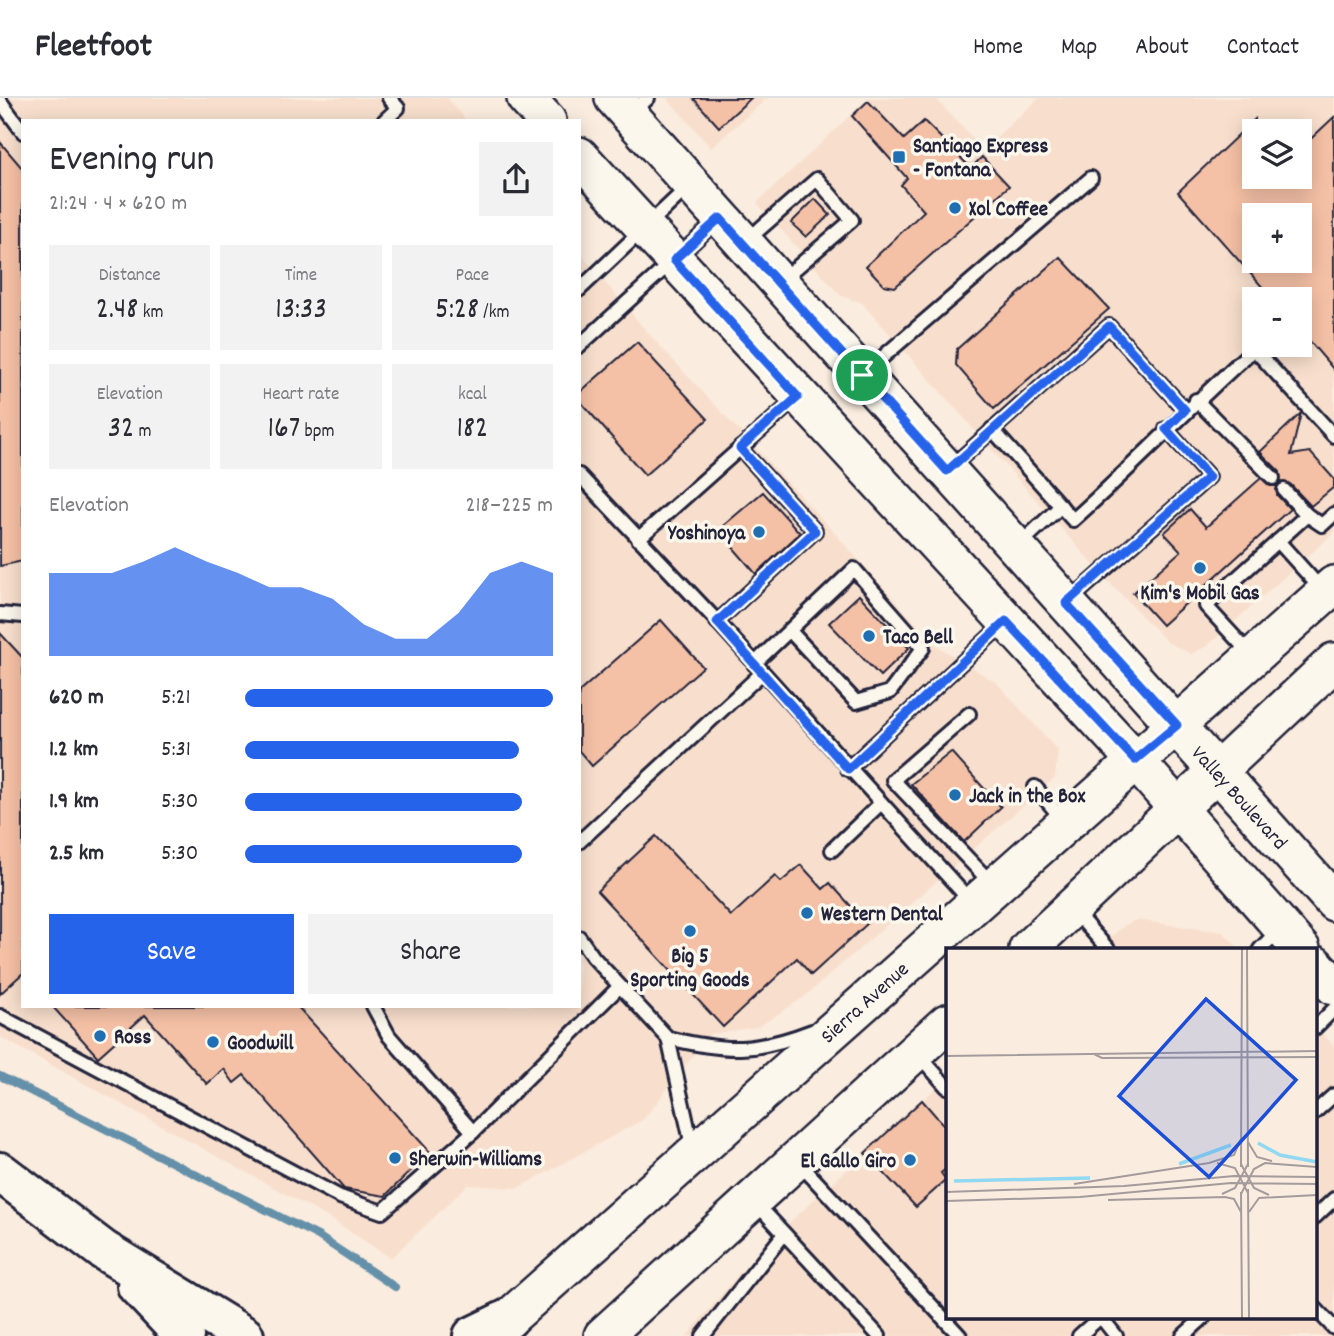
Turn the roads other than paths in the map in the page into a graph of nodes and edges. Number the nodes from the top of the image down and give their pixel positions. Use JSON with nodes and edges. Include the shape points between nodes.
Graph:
{"nodes":[{"id":1,"x":389,"y":98,"type":"edge"},
{"id":2,"x":526,"y":98,"type":"edge"},
{"id":3,"x":0,"y":101,"type":"edge"},
{"id":4,"x":630,"y":104,"type":"edge"},
{"id":5,"x":386,"y":119,"type":"edge"},
{"id":6,"x":545,"y":119,"type":"edge"},
{"id":7,"x":21,"y":129,"type":"edge"},
{"id":8,"x":581,"y":158,"type":"edge"},
{"id":9,"x":1091,"y":178,"type":"dead end"},
{"id":10,"x":691,"y":185,"type":"junction"},
{"id":11,"x":645,"y":228,"type":"junction"},
{"id":12,"x":732,"y":231,"type":"junction"},
{"id":13,"x":674,"y":260,"type":"junction"},
{"id":14,"x":779,"y":283,"type":"junction"},
{"id":15,"x":581,"y":288,"type":"edge"},
{"id":16,"x":581,"y":344,"type":"edge"},
{"id":17,"x":862,"y":375,"type":"junction"},
{"id":18,"x":798,"y":397,"type":"junction"},
{"id":19,"x":1196,"y":400,"type":"junction"},
{"id":20,"x":1185,"y":410,"type":"junction"},
{"id":21,"x":992,"y":429,"type":"junction"},
{"id":22,"x":1166,"y":429,"type":"junction"},
{"id":23,"x":1334,"y":436,"type":"edge"},
{"id":24,"x":740,"y":448,"type":"junction"},
{"id":25,"x":947,"y":471,"type":"junction"},
{"id":26,"x":581,"y":477,"type":"edge"},
{"id":27,"x":1273,"y":478,"type":"dead end"},
{"id":28,"x":1284,"y":490,"type":"dead end"},
{"id":29,"x":1061,"y":506,"type":"junction"},
{"id":30,"x":1334,"y":514,"type":"edge"},
{"id":31,"x":1307,"y":515,"type":"junction"},
{"id":32,"x":638,"y":539,"type":"junction"},
{"id":33,"x":1278,"y":541,"type":"junction"},
{"id":34,"x":1016,"y":548,"type":"junction"},
{"id":35,"x":1329,"y":589,"type":"edge"},
{"id":36,"x":1066,"y":603,"type":"junction"},
{"id":37,"x":0,"y":614,"type":"edge"},
{"id":38,"x":21,"y":616,"type":"edge"},
{"id":39,"x":1006,"y":621,"type":"junction"},
{"id":40,"x":717,"y":622,"type":"junction"},
{"id":41,"x":790,"y":631,"type":"junction"},
{"id":42,"x":1253,"y":657,"type":"junction"},
{"id":43,"x":1334,"y":662,"type":"edge"},
{"id":44,"x":758,"y":668,"type":"junction"},
{"id":45,"x":969,"y":714,"type":"dead end"},
{"id":46,"x":1177,"y":725,"type":"junction"},
{"id":47,"x":1135,"y":760,"type":"junction"},
{"id":48,"x":848,"y":769,"type":"junction"},
{"id":49,"x":1216,"y":771,"type":"junction"},
{"id":50,"x":1035,"y":788,"type":"dead end"},
{"id":51,"x":880,"y":804,"type":"junction"},
{"id":52,"x":1179,"y":810,"type":"junction"},
{"id":53,"x":1066,"y":822,"type":"junction"},
{"id":54,"x":581,"y":840,"type":"edge"},
{"id":55,"x":832,"y":849,"type":"dead end"},
{"id":56,"x":984,"y":895,"type":"junction"},
{"id":57,"x":1334,"y":902,"type":"edge"},
{"id":58,"x":1072,"y":909,"type":"junction"},
{"id":59,"x":581,"y":940,"type":"edge"},
{"id":60,"x":1281,"y":942,"type":"edge"},
{"id":61,"x":1029,"y":948,"type":"edge"},
{"id":62,"x":1107,"y":948,"type":"edge"},
{"id":63,"x":1316,"y":966,"type":"edge"},
{"id":64,"x":1334,"y":986,"type":"edge"},
{"id":65,"x":619,"y":987,"type":"junction"},
{"id":66,"x":374,"y":1008,"type":"edge"},
{"id":67,"x":1334,"y":1009,"type":"edge"},
{"id":68,"x":0,"y":1016,"type":"edge"},
{"id":69,"x":845,"y":1019,"type":"junction"},
{"id":70,"x":946,"y":1024,"type":"edge"},
{"id":71,"x":1316,"y":1027,"type":"edge"},
{"id":72,"x":668,"y":1038,"type":"junction"},
{"id":73,"x":916,"y":1051,"type":"junction"},
{"id":74,"x":946,"y":1086,"type":"edge"},
{"id":75,"x":1334,"y":1095,"type":"edge"},
{"id":76,"x":1316,"y":1111,"type":"edge"},
{"id":77,"x":473,"y":1132,"type":"junction"},
{"id":78,"x":694,"y":1153,"type":"junction"},
{"id":79,"x":797,"y":1160,"type":"junction"},
{"id":80,"x":0,"y":1172,"type":"edge"},
{"id":81,"x":1334,"y":1199,"type":"edge"},
{"id":82,"x":753,"y":1200,"type":"junction"},
{"id":83,"x":1316,"y":1216,"type":"edge"},
{"id":84,"x":784,"y":1234,"type":"junction"},
{"id":85,"x":103,"y":1250,"type":"junction"},
{"id":86,"x":1316,"y":1309,"type":"edge"},
{"id":87,"x":1099,"y":1318,"type":"edge"},
{"id":88,"x":1101,"y":1318,"type":"edge"},
{"id":89,"x":1203,"y":1318,"type":"edge"},
{"id":90,"x":499,"y":1327,"type":"edge"},
{"id":91,"x":1334,"y":1328,"type":"edge"},
{"id":92,"x":184,"y":1336,"type":"edge"},
{"id":93,"x":244,"y":1336,"type":"edge"},
{"id":94,"x":473,"y":1336,"type":"edge"},
{"id":95,"x":603,"y":1336,"type":"edge"},
{"id":96,"x":703,"y":1336,"type":"edge"},
{"id":97,"x":879,"y":1336,"type":"edge"},
{"id":98,"x":960,"y":1336,"type":"edge"},
{"id":99,"x":1079,"y":1336,"type":"edge"},
{"id":100,"x":1116,"y":1336,"type":"edge"},
{"id":101,"x":1183,"y":1336,"type":"edge"}],
"edges":[{"from":1,"to":5,"type":"lane","via":[[398,108]]},
{"from":2,"to":6,"type":"main road"},
{"from":3,"to":7,"type":"lane"},
{"from":4,"to":10,"type":"main road","name":"Valley Boulevard"},
{"from":8,"to":11,"type":"main road"},
{"from":9,"to":17,"type":"lane"},
{"from":10,"to":11,"type":"lane"},
{"from":10,"to":12,"type":"main road","name":"Valley Boulevard"},
{"from":11,"to":13,"type":"main road"},
{"from":11,"to":15,"type":"lane"},
{"from":12,"to":13,"type":"lane"},
{"from":12,"to":14,"type":"main road","name":"Valley Boulevard"},
{"from":12,"to":14,"type":"lane","via":[[817,179],[852,220]]},
{"from":13,"to":16,"type":"lane"},
{"from":13,"to":18,"type":"main road"},
{"from":14,"to":17,"type":"main road","name":"Valley Boulevard"},
{"from":17,"to":25,"type":"main road","name":"Valley Boulevard"},
{"from":18,"to":24,"type":"lane"},
{"from":18,"to":39,"type":"main road"},
{"from":19,"to":20,"type":"lane"},
{"from":19,"to":23,"type":"lane","via":[[1254,348]]},
{"from":19,"to":27,"type":"lane"},
{"from":20,"to":21,"type":"lane","via":[[1109,326]]},
{"from":20,"to":22,"type":"lane"},
{"from":21,"to":25,"type":"lane"},
{"from":21,"to":29,"type":"lane"},
{"from":22,"to":29,"type":"lane","via":[[1073,520]]},
{"from":22,"to":36,"type":"lane","via":[[1209,477]]},
{"from":24,"to":32,"type":"lane"},
{"from":24,"to":40,"type":"lane","via":[[815,531]]},
{"from":25,"to":34,"type":"main road","name":"Valley Boulevard"},
{"from":26,"to":32,"type":"lane"},
{"from":28,"to":31,"type":"lane"},
{"from":29,"to":34,"type":"lane"},
{"from":30,"to":31,"type":"lane","via":[[1322,525]]},
{"from":31,"to":33,"type":"lane"},
{"from":32,"to":40,"type":"lane"},
{"from":33,"to":35,"type":"lane"},
{"from":33,"to":42,"type":"lane","via":[[1206,606]]},
{"from":34,"to":36,"type":"main road","name":"Valley Boulevard"},
{"from":35,"to":42,"type":"main road","name":"Sierra Avenue"},
{"from":36,"to":46,"type":"main road","name":"Valley Boulevard"},
{"from":37,"to":38,"type":"lane"},
{"from":39,"to":47,"type":"main road"},
{"from":39,"to":48,"type":"lane"},
{"from":40,"to":44,"type":"lane"},
{"from":41,"to":41,"type":"lane","via":[[854,569],[923,648],[890,692],[856,702]]},
{"from":41,"to":44,"type":"lane"},
{"from":42,"to":46,"type":"main road","name":"Sierra Avenue"},
{"from":43,"to":49,"type":"main road"},
{"from":44,"to":48,"type":"lane"},
{"from":44,"to":54,"type":"lane"},
{"from":45,"to":56,"type":"lane","via":[[893,780]]},
{"from":46,"to":47,"type":"main road","name":"Sierra Avenue"},
{"from":46,"to":49,"type":"main road","name":"Valley Boulevard"},
{"from":47,"to":52,"type":"main road"},
{"from":47,"to":53,"type":"main road","name":"Sierra Avenue"},
{"from":48,"to":51,"type":"lane"},
{"from":49,"to":52,"type":"main road"},
{"from":49,"to":57,"type":"main road","name":"Valley Boulevard"},
{"from":50,"to":53,"type":"lane"},
{"from":51,"to":55,"type":"lane"},
{"from":51,"to":56,"type":"lane"},
{"from":52,"to":58,"type":"main road"},
{"from":52,"to":60,"type":"main road"},
{"from":53,"to":56,"type":"main road","name":"Sierra Avenue"},
{"from":56,"to":69,"type":"main road","name":"Sierra Avenue"},
{"from":58,"to":61,"type":"main road"},
{"from":58,"to":62,"type":"lane"},
{"from":59,"to":65,"type":"lane"},
{"from":63,"to":64,"type":"main road"},
{"from":65,"to":72,"type":"lane"},
{"from":65,"to":77,"type":"lane"},
{"from":66,"to":77,"type":"lane","via":[[389,1036]]},
{"from":67,"to":71,"type":"lane"},
{"from":68,"to":77,"type":"lane","via":[[340,1197],[382,1212]]},
{"from":69,"to":72,"type":"lane","via":[[790,1040],[743,1050]]},
{"from":69,"to":78,"type":"main road","name":"Sierra Avenue"},
{"from":70,"to":73,"type":"main road"},
{"from":72,"to":78,"type":"lane"},
{"from":73,"to":74,"type":"lane"},
{"from":73,"to":79,"type":"main road"},
{"from":75,"to":76,"type":"lane"},
{"from":78,"to":90,"type":"main road","name":"Sierra Avenue"},
{"from":79,"to":82,"type":"main road"},
{"from":79,"to":98,"type":"lane"},
{"from":80,"to":85,"type":"highway"},
{"from":81,"to":83,"type":"lane"},
{"from":82,"to":84,"type":"lane"},
{"from":82,"to":95,"type":"main road"},
{"from":84,"to":96,"type":"lane"},
{"from":84,"to":97,"type":"lane"},
{"from":85,"to":92,"type":"highway"},
{"from":85,"to":93,"type":"highway"},
{"from":86,"to":91,"type":"lane"},
{"from":87,"to":99,"type":"lane"},
{"from":88,"to":100,"type":"lane"},
{"from":89,"to":101,"type":"lane"},
{"from":90,"to":94,"type":"highway"}]}
